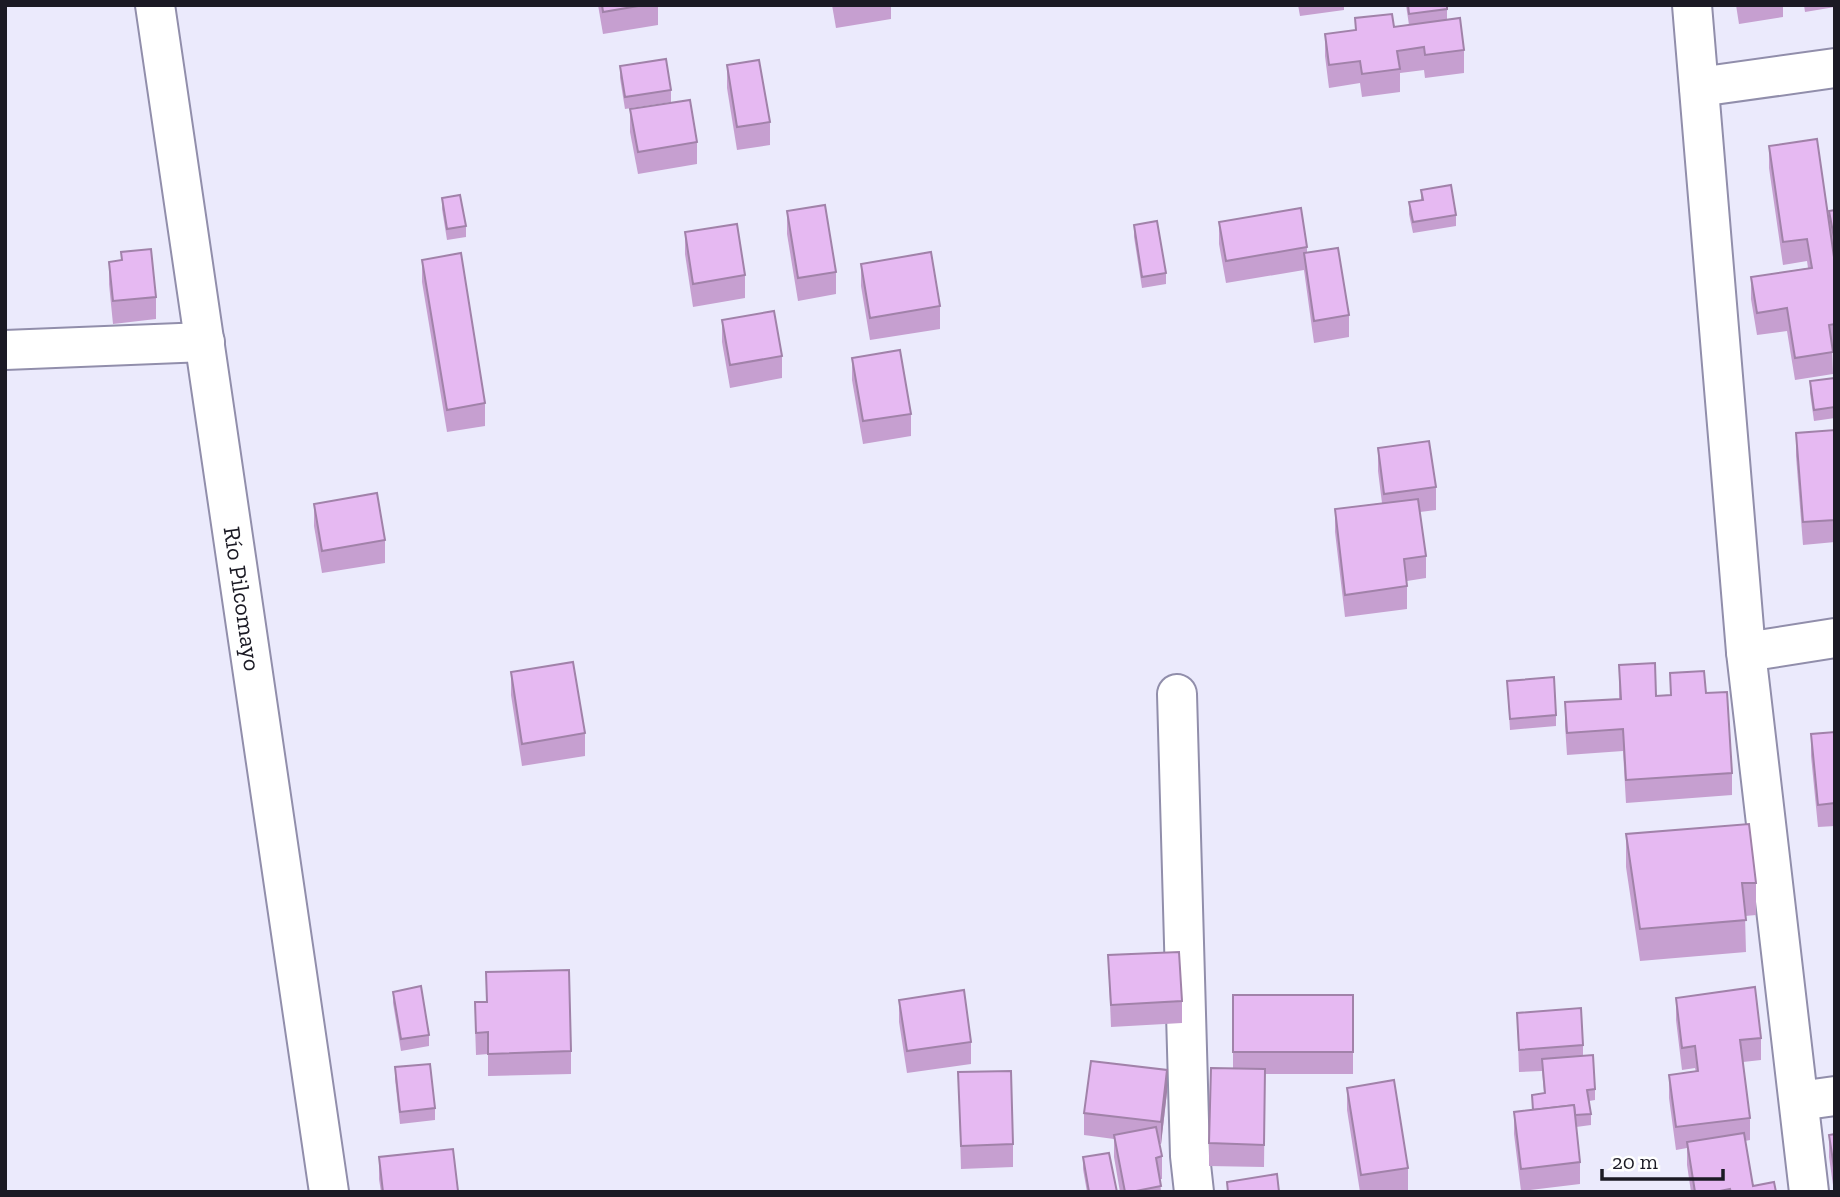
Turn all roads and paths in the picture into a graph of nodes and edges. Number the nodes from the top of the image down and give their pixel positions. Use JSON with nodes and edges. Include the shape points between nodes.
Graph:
{"nodes":[{"id":1,"x":155,"y":5,"type":"edge"},
{"id":2,"x":1692,"y":5,"type":"edge"},
{"id":3,"x":1835,"y":68,"type":"edge"},
{"id":4,"x":1699,"y":87,"type":"junction"},
{"id":5,"x":205,"y":342,"type":"junction"},
{"id":6,"x":5,"y":350,"type":"edge"},
{"id":7,"x":1835,"y":638,"type":"edge"},
{"id":8,"x":1746,"y":652,"type":"junction"},
{"id":9,"x":1177,"y":694,"type":"dead end"},
{"id":10,"x":1817,"y":1098,"type":"edge"},
{"id":11,"x":329,"y":1192,"type":"edge"},
{"id":12,"x":1194,"y":1192,"type":"edge"},
{"id":13,"x":1809,"y":1192,"type":"edge"}],
"edges":[{"from":1,"to":5,"type":"street","name":"Río Pilcomayo"},
{"from":2,"to":4,"type":"street"},
{"from":3,"to":4,"type":"street"},
{"from":4,"to":8,"type":"street"},
{"from":5,"to":6,"type":"street"},
{"from":5,"to":11,"type":"street","name":"Río Pilcomayo"},
{"from":7,"to":8,"type":"street"},
{"from":8,"to":10,"type":"street"},
{"from":9,"to":12,"type":"street"},
{"from":10,"to":13,"type":"street"}]}
